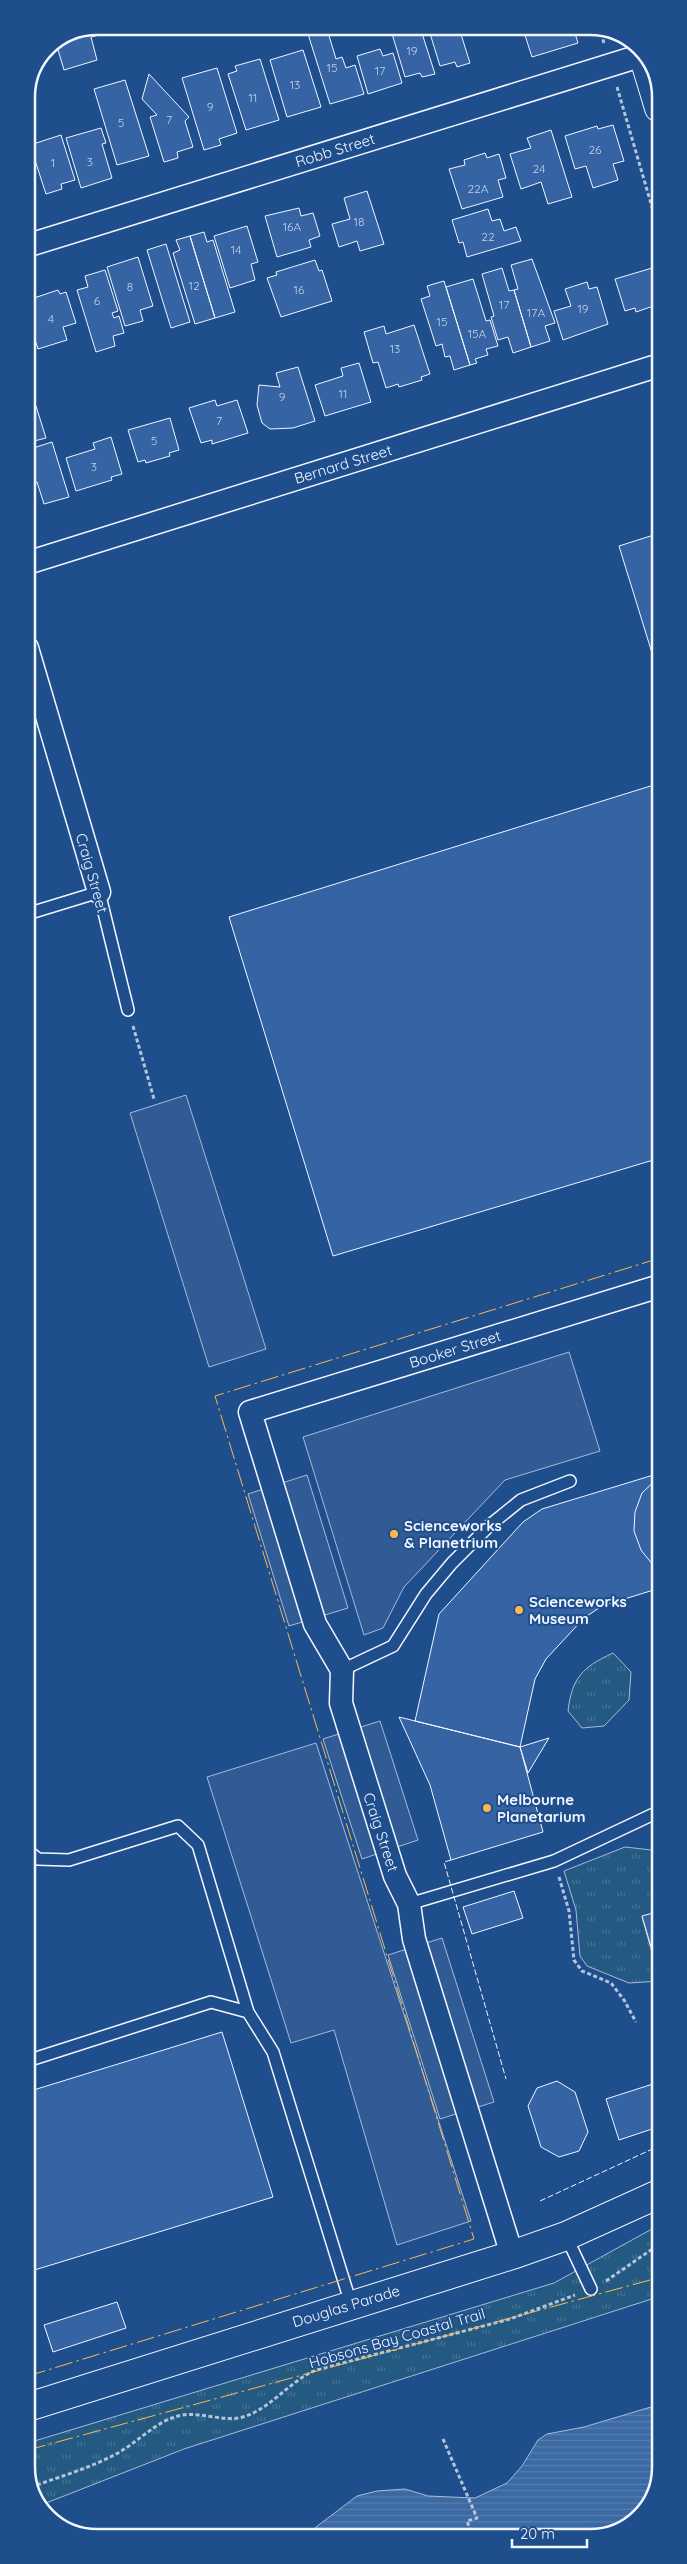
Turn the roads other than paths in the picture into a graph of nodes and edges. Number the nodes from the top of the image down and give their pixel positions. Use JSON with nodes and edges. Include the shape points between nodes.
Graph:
{"nodes":[{"id":1,"x":637,"y":57,"type":"edge"},
{"id":2,"x":35,"y":243,"type":"edge"},
{"id":3,"x":652,"y":367,"type":"edge"},
{"id":4,"x":35,"y":560,"type":"edge"},
{"id":5,"x":35,"y":675,"type":"edge"},
{"id":6,"x":98,"y":892,"type":"junction"},
{"id":7,"x":35,"y":912,"type":"edge"},
{"id":8,"x":128,"y":1010,"type":"road end"},
{"id":9,"x":652,"y":1288,"type":"edge"},
{"id":10,"x":570,"y":1481,"type":"dead end"},
{"id":11,"x":342,"y":1670,"type":"junction"},
{"id":12,"x":652,"y":1815,"type":"edge"},
{"id":13,"x":35,"y":1857,"type":"edge"},
{"id":14,"x":408,"y":1904,"type":"junction"},
{"id":15,"x":248,"y":2012,"type":"junction"},
{"id":16,"x":35,"y":2059,"type":"edge"},
{"id":17,"x":652,"y":2197,"type":"edge"},
{"id":18,"x":566,"y":2236,"type":"junction"},
{"id":19,"x":512,"y":2255,"type":"junction"},
{"id":20,"x":591,"y":2289,"type":"road end"},
{"id":21,"x":351,"y":2304,"type":"junction"},
{"id":22,"x":35,"y":2404,"type":"edge"}],
"edges":[{"from":1,"to":2,"type":"street","name":"Robb Street"},
{"from":3,"to":4,"type":"street","name":"Bernard Street"},
{"from":5,"to":6,"type":"street","name":"Craig Street"},
{"from":6,"to":7,"type":"lane"},
{"from":6,"to":8,"type":"lane","name":"Craig Street"},
{"from":9,"to":11,"type":"street","name":"Booker Street","via":[[250,1412],[315,1624]]},
{"from":10,"to":11,"type":"lane","via":[[521,1500],[490,1525],[426,1594],[393,1646]]},
{"from":11,"to":14,"type":"street","name":"Craig Street","via":[[341,1704],[395,1876]]},
{"from":12,"to":14,"type":"lane","via":[[554,1861]]},
{"from":13,"to":15,"type":"lane","via":[[69,1860],[178,1826],[198,1845]]},
{"from":14,"to":19,"type":"street","name":"Craig Street","via":[[414,1939]]},
{"from":15,"to":16,"type":"lane","via":[[211,2002]]},
{"from":15,"to":21,"type":"lane","via":[[273,2052]]},
{"from":17,"to":18,"type":"main road","name":"Douglas Parade"},
{"from":18,"to":19,"type":"main road","name":"Douglas Parade"},
{"from":18,"to":20,"type":"lane"},
{"from":19,"to":21,"type":"main road","name":"Douglas Parade"},
{"from":21,"to":22,"type":"main road","name":"Douglas Parade"}]}
